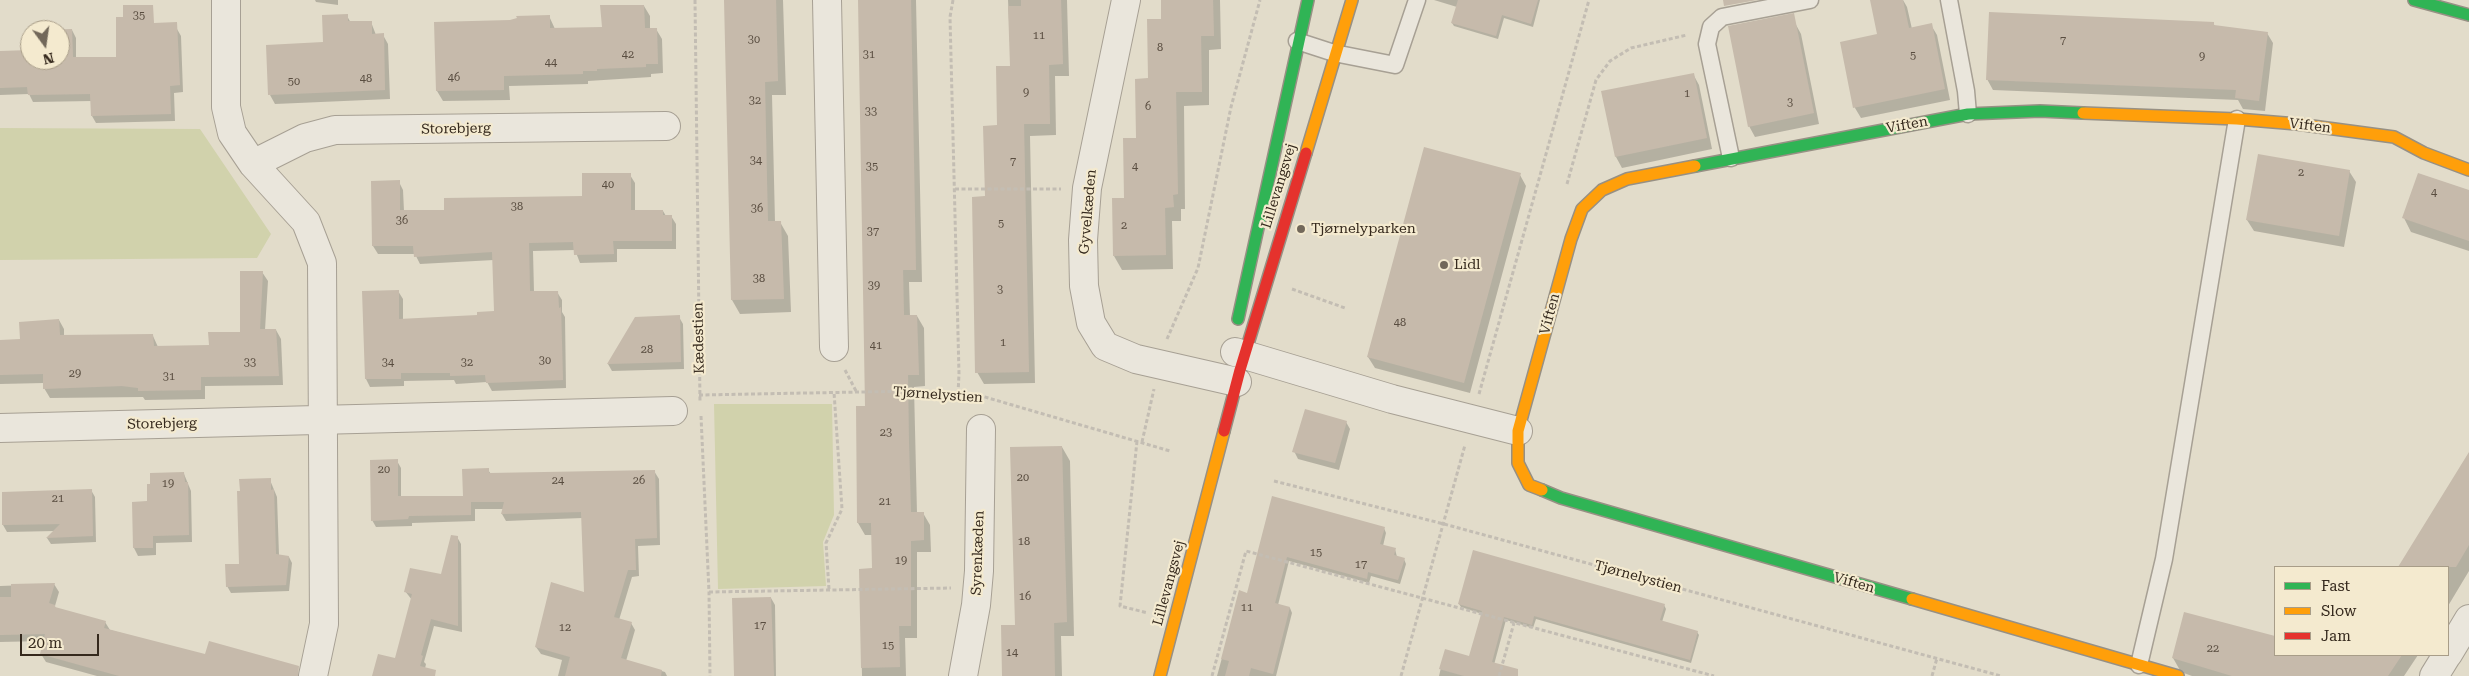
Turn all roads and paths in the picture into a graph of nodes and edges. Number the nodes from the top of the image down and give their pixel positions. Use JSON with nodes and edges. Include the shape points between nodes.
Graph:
{"nodes":[{"id":1,"x":226,"y":0,"type":"edge"},
{"id":2,"x":695,"y":0,"type":"edge"},
{"id":3,"x":828,"y":0,"type":"edge"},
{"id":4,"x":953,"y":0,"type":"edge"},
{"id":5,"x":1126,"y":0,"type":"edge"},
{"id":6,"x":1260,"y":0,"type":"edge"},
{"id":7,"x":1308,"y":0,"type":"edge"},
{"id":8,"x":1352,"y":0,"type":"edge"},
{"id":9,"x":1417,"y":0,"type":"edge"},
{"id":10,"x":1589,"y":0,"type":"edge"},
{"id":11,"x":1810,"y":0,"type":"edge"},
{"id":12,"x":1949,"y":0,"type":"edge"},
{"id":13,"x":2414,"y":0,"type":"edge"},
{"id":14,"x":2469,"y":15,"type":"edge"},
{"id":15,"x":1298,"y":41,"type":"junction"},
{"id":16,"x":1334,"y":53,"type":"junction"},
{"id":17,"x":1968,"y":114,"type":"junction"},
{"id":18,"x":2237,"y":119,"type":"junction"},
{"id":19,"x":666,"y":126,"type":"dead end"},
{"id":20,"x":1732,"y":158,"type":"junction"},
{"id":21,"x":253,"y":164,"type":"junction"},
{"id":22,"x":2469,"y":170,"type":"edge"},
{"id":23,"x":1087,"y":188,"type":"junction"},
{"id":24,"x":954,"y":189,"type":"junction"},
{"id":25,"x":1294,"y":281,"type":"dead end"},
{"id":26,"x":1345,"y":308,"type":"dead end"},
{"id":27,"x":1166,"y":342,"type":"dead end"},
{"id":28,"x":1237,"y":343,"type":"junction"},
{"id":29,"x":834,"y":347,"type":"dead end"},
{"id":30,"x":1237,"y":382,"type":"junction"},
{"id":31,"x":1154,"y":389,"type":"dead end"},
{"id":32,"x":834,"y":392,"type":"junction"},
{"id":33,"x":700,"y":394,"type":"junction"},
{"id":34,"x":958,"y":394,"type":"junction"},
{"id":35,"x":673,"y":411,"type":"dead end"},
{"id":36,"x":1473,"y":418,"type":"junction"},
{"id":37,"x":324,"y":420,"type":"junction"},
{"id":38,"x":0,"y":428,"type":"edge"},
{"id":39,"x":981,"y":429,"type":"dead end"},
{"id":40,"x":1518,"y":431,"type":"junction"},
{"id":41,"x":1137,"y":441,"type":"junction"},
{"id":42,"x":1142,"y":442,"type":"junction"},
{"id":43,"x":1170,"y":451,"type":"dead end"},
{"id":44,"x":1274,"y":481,"type":"dead end"},
{"id":45,"x":1444,"y":524,"type":"junction"},
{"id":46,"x":829,"y":589,"type":"junction"},
{"id":47,"x":709,"y":592,"type":"junction"},
{"id":48,"x":1423,"y":598,"type":"junction"},
{"id":49,"x":976,"y":605,"type":"junction"},
{"id":50,"x":1135,"y":610,"type":"dead end"},
{"id":51,"x":2469,"y":619,"type":"edge"},
{"id":52,"x":1514,"y":623,"type":"junction"},
{"id":53,"x":2449,"y":651,"type":"edge"},
{"id":54,"x":2446,"y":656,"type":"edge"},
{"id":55,"x":1937,"y":658,"type":"junction"},
{"id":56,"x":2139,"y":665,"type":"junction"},
{"id":57,"x":313,"y":676,"type":"edge"},
{"id":58,"x":710,"y":676,"type":"edge"},
{"id":59,"x":962,"y":676,"type":"edge"},
{"id":60,"x":1160,"y":676,"type":"edge"},
{"id":61,"x":1212,"y":676,"type":"edge"},
{"id":62,"x":1401,"y":676,"type":"edge"},
{"id":63,"x":1500,"y":676,"type":"edge"},
{"id":64,"x":1714,"y":676,"type":"edge"},
{"id":65,"x":1932,"y":676,"type":"edge"},
{"id":66,"x":2001,"y":676,"type":"edge"},
{"id":67,"x":2178,"y":676,"type":"edge"},
{"id":68,"x":2434,"y":676,"type":"edge"}],
"edges":[{"from":1,"to":21,"type":"street","via":[[226,107],[232,133]]},
{"from":2,"to":33,"type":"path","name":"Kædestien"},
{"from":3,"to":29,"type":"street"},
{"from":4,"to":24,"type":"path","via":[[950,17]]},
{"from":5,"to":23,"type":"street","name":"Gyvelkæden"},
{"from":6,"to":27,"type":"path","via":[[1231,108],[1198,268]]},
{"from":7,"to":15,"type":"street","name":"Lillevangsvej"},
{"from":8,"to":16,"type":"street","name":"Lillevangsvej"},
{"from":9,"to":16,"type":"lane","via":[[1395,65]]},
{"from":10,"to":36,"type":"path"},
{"from":11,"to":20,"type":"lane","via":[[1722,17],[1711,27],[1707,44]]},
{"from":12,"to":17,"type":"lane"},
{"from":13,"to":14,"type":"street"},
{"from":15,"to":16,"type":"lane"},
{"from":15,"to":28,"type":"street","name":"Lillevangsvej"},
{"from":16,"to":28,"type":"street","name":"Lillevangsvej"},
{"from":17,"to":18,"type":"street","name":"Viften","via":[[2040,111]]},
{"from":17,"to":20,"type":"street","name":"Viften"},
{"from":18,"to":22,"type":"street","name":"Viften","via":[[2394,137],[2424,153]]},
{"from":18,"to":56,"type":"lane","via":[[2164,559]]},
{"from":19,"to":21,"type":"street","name":"Storebjerg","via":[[335,130],[305,138]]},
{"from":20,"to":40,"type":"street","name":"Viften","via":[[1627,179],[1602,190],[1582,209],[1570,239]]},
{"from":21,"to":37,"type":"street","via":[[306,222],[322,263]]},
{"from":23,"to":24,"type":"path"},
{"from":23,"to":30,"type":"street","name":"Gyvelkæden","via":[[1084,286],[1091,323],[1105,346],[1136,359]]},
{"from":24,"to":34,"type":"path"},
{"from":25,"to":26,"type":"path","via":[[1292,290]]},
{"from":28,"to":30,"type":"street","name":"Lillevangsvej"},
{"from":28,"to":36,"type":"street","via":[[1392,399]]},
{"from":30,"to":60,"type":"street","name":"Lillevangsvej"},
{"from":31,"to":42,"type":"path"},
{"from":32,"to":33,"type":"path","name":"Tjørnelystien"},
{"from":32,"to":34,"type":"path","name":"Tjørnelystien"},
{"from":32,"to":46,"type":"path","via":[[842,509],[826,543]]},
{"from":33,"to":47,"type":"path","name":"Kædestien"},
{"from":34,"to":41,"type":"path","name":"Tjørnelystien","via":[[978,395]]},
{"from":35,"to":37,"type":"street","name":"Storebjerg"},
{"from":36,"to":40,"type":"street"},
{"from":36,"to":45,"type":"path"},
{"from":37,"to":38,"type":"street","name":"Storebjerg"},
{"from":37,"to":57,"type":"street","via":[[324,624]]},
{"from":39,"to":49,"type":"street","name":"Syrenkæden"},
{"from":40,"to":56,"type":"street","name":"Viften","via":[[1518,463],[1529,485],[1561,498]]},
{"from":41,"to":42,"type":"path","name":"Tjørnelystien"},
{"from":41,"to":50,"type":"path","via":[[1120,606]]},
{"from":42,"to":43,"type":"path","name":"Tjørnelystien"},
{"from":44,"to":45,"type":"path","name":"Tjørnelystien"},
{"from":45,"to":48,"type":"path"},
{"from":45,"to":55,"type":"path","name":"Tjørnelystien"},
{"from":46,"to":47,"type":"path"},
{"from":46,"to":49,"type":"path","via":[[960,588]]},
{"from":47,"to":58,"type":"path","name":"Kædestien"},
{"from":48,"to":52,"type":"path"},
{"from":48,"to":61,"type":"path","via":[[1246,551]]},
{"from":48,"to":62,"type":"path"},
{"from":49,"to":59,"type":"street","name":"Syrenkæden"},
{"from":51,"to":53,"type":"street"},
{"from":52,"to":63,"type":"path"},
{"from":52,"to":64,"type":"path"},
{"from":54,"to":68,"type":"street"},
{"from":55,"to":65,"type":"path"},
{"from":55,"to":66,"type":"path","name":"Tjørnelystien"},
{"from":56,"to":67,"type":"street","name":"Viften"}]}
